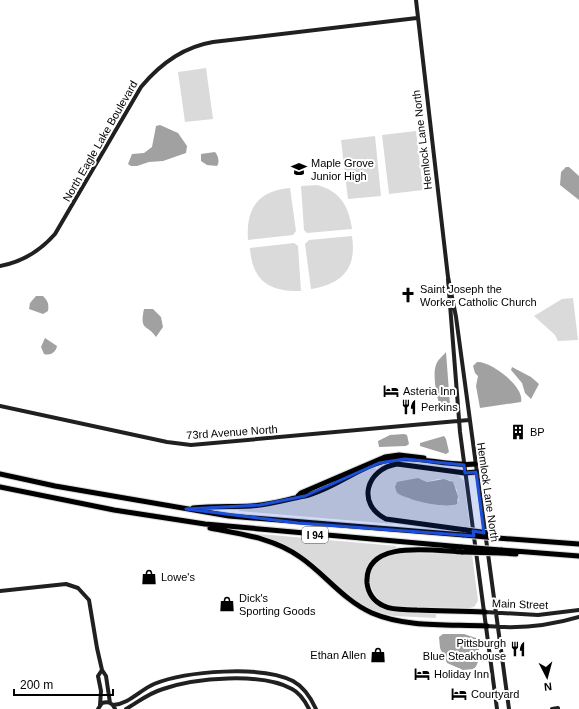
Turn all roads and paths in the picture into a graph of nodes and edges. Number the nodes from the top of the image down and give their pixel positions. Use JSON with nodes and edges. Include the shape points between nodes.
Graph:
{"nodes":[{"id":1,"x":416,"y":0,"type":"edge"},
{"id":2,"x":417,"y":18,"type":"junction"},
{"id":3,"x":0,"y":266,"type":"edge"},
{"id":4,"x":448,"y":277,"type":"junction"},
{"id":5,"x":0,"y":406,"type":"edge"},
{"id":6,"x":459,"y":420,"type":"junction"},
{"id":7,"x":469,"y":420,"type":"junction"},
{"id":8,"x":475,"y":464,"type":"junction"},
{"id":9,"x":464,"y":465,"type":"junction"},
{"id":10,"x":476,"y":472,"type":"junction"},
{"id":11,"x":465,"y":473,"type":"junction"},
{"id":12,"x":0,"y":474,"type":"edge"},
{"id":13,"x":0,"y":487,"type":"edge"},
{"id":14,"x":186,"y":509,"type":"junction"},
{"id":15,"x":168,"y":519,"type":"junction"},
{"id":16,"x":465,"y":533,"type":"junction"},
{"id":17,"x":579,"y":544,"type":"edge"},
{"id":18,"x":463,"y":549,"type":"junction"},
{"id":19,"x":579,"y":557,"type":"edge"},
{"id":20,"x":0,"y":591,"type":"edge"},
{"id":21,"x":579,"y":610,"type":"edge"},
{"id":22,"x":485,"y":612,"type":"junction"},
{"id":23,"x":496,"y":613,"type":"junction"},
{"id":24,"x":579,"y":617,"type":"edge"},
{"id":25,"x":487,"y":626,"type":"junction"},
{"id":26,"x":498,"y":627,"type":"junction"},
{"id":27,"x":102,"y":670,"type":"junction"},
{"id":28,"x":113,"y":705,"type":"edge"},
{"id":29,"x":97,"y":708,"type":"edge"},
{"id":30,"x":497,"y":708,"type":"edge"},
{"id":31,"x":558,"y":708,"type":"dead end"},
{"id":32,"x":126,"y":709,"type":"edge"},
{"id":33,"x":309,"y":709,"type":"edge"},
{"id":34,"x":316,"y":709,"type":"edge"},
{"id":35,"x":508,"y":709,"type":"edge"},
{"id":36,"x":552,"y":709,"type":"edge"}],
"edges":[{"from":1,"to":2,"type":"street","name":"Hemlock Lane North"},
{"from":2,"to":3,"type":"street","name":"North Eagle Lake Boulevard","via":[[213,42],[196,46],[175,56],[156,70],[141,87],[56,234],[29,256]]},
{"from":2,"to":4,"type":"street","name":"Hemlock Lane North"},
{"from":4,"to":6,"type":"street","name":"Hemlock Lane North"},
{"from":4,"to":7,"type":"street","name":"Hemlock Lane North","via":[[455,310]]},
{"from":5,"to":6,"type":"street","name":"73rd Avenue North","via":[[191,445]]},
{"from":6,"to":7,"type":"street","name":"73rd Avenue North"},
{"from":6,"to":9,"type":"street","name":"Hemlock Lane North"},
{"from":7,"to":8,"type":"street","name":"Hemlock Lane North"},
{"from":8,"to":9,"type":"highway"},
{"from":8,"to":10,"type":"street","name":"Hemlock Lane North"},
{"from":9,"to":11,"type":"street","name":"Hemlock Lane North"},
{"from":9,"to":14,"type":"highway","via":[[405,459],[384,461],[305,496],[260,505]]},
{"from":10,"to":11,"type":"highway"},
{"from":10,"to":23,"type":"street","name":"Hemlock Lane North"},
{"from":11,"to":16,"type":"highway","via":[[393,465],[373,476],[368,496],[374,510],[386,519]]},
{"from":11,"to":22,"type":"street","name":"Hemlock Lane North"},
{"from":12,"to":14,"type":"highway","number":"I 94"},
{"from":13,"to":15,"type":"highway","number":"I 94"},
{"from":14,"to":16,"type":"highway","number":"I 94","via":[[298,523]]},
{"from":15,"to":18,"type":"highway","number":"I 94"},
{"from":15,"to":25,"type":"highway","via":[[245,535],[283,547],[303,559],[355,603],[379,615],[410,622]]},
{"from":16,"to":17,"type":"highway","number":"I 94","bridge":true},
{"from":18,"to":19,"type":"highway","number":"I 94","bridge":true},
{"from":18,"to":22,"type":"highway","via":[[385,553],[370,566],[367,576],[368,589],[376,601],[391,608]]},
{"from":20,"to":27,"type":"street","via":[[62,585],[78,588],[89,600]]},
{"from":21,"to":23,"type":"street","name":"Main Street","via":[[543,615]]},
{"from":22,"to":23,"type":"street","name":"Main Street"},
{"from":22,"to":25,"type":"street","name":"Hemlock Lane North"},
{"from":23,"to":26,"type":"street","name":"Hemlock Lane North"},
{"from":24,"to":26,"type":"street","name":"Main Street","via":[[543,625]]},
{"from":25,"to":26,"type":"street","name":"Main Street"},
{"from":25,"to":30,"type":"street","name":"Hemlock Lane North"},
{"from":26,"to":35,"type":"street","name":"Hemlock Lane North"},
{"from":27,"to":28,"type":"street","via":[[106,676]]},
{"from":27,"to":29,"type":"street","via":[[98,676],[101,691]]},
{"from":28,"to":29,"type":"street","via":[[105,702]]},
{"from":28,"to":34,"type":"street","via":[[120,704],[161,682],[205,673],[249,672],[273,675],[294,682],[310,696]]},
{"from":31,"to":36,"type":"street"},
{"from":32,"to":33,"type":"street","via":[[163,689],[199,680],[237,679],[265,681],[290,688],[305,701]]}]}
